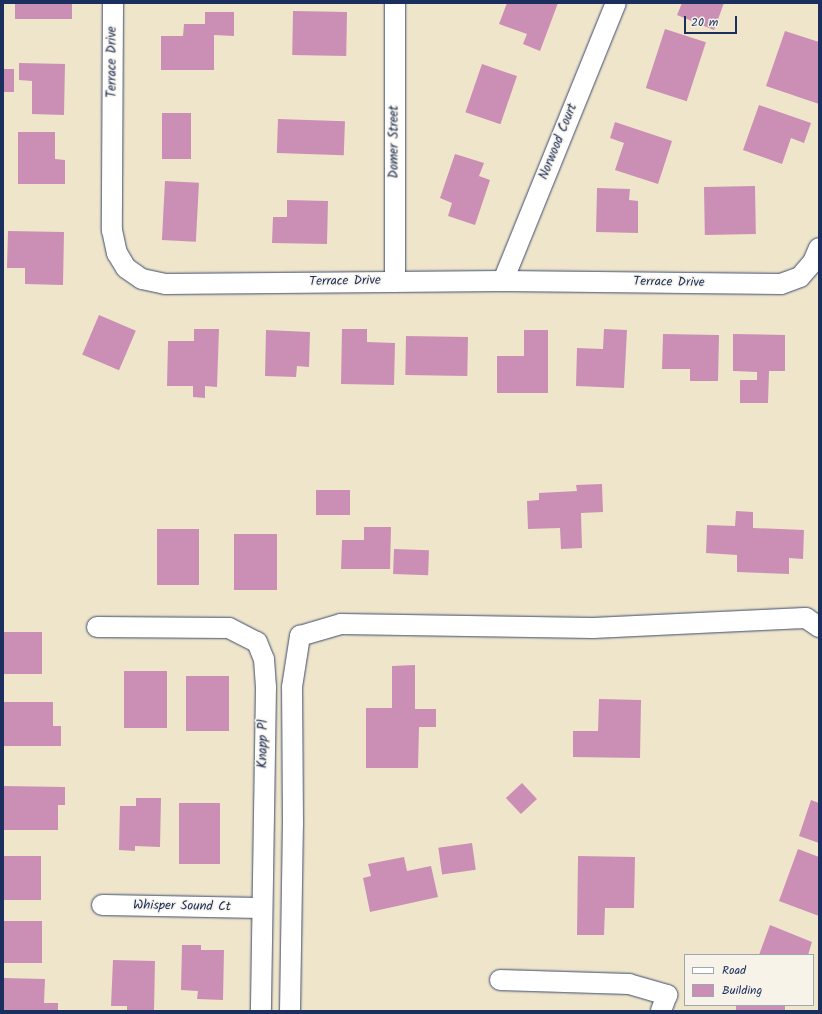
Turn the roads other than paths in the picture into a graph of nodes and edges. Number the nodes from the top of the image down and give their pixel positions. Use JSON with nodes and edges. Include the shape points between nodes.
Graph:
{"nodes":[{"id":1,"x":113,"y":3,"type":"edge"},
{"id":2,"x":395,"y":3,"type":"edge"},
{"id":3,"x":616,"y":3,"type":"edge"},
{"id":4,"x":819,"y":248,"type":"edge"},
{"id":5,"x":503,"y":281,"type":"junction"},
{"id":6,"x":395,"y":282,"type":"junction"},
{"id":7,"x":97,"y":627,"type":"dead end"},
{"id":8,"x":819,"y":627,"type":"edge"},
{"id":9,"x":102,"y":906,"type":"dead end"},
{"id":10,"x":262,"y":908,"type":"junction"},
{"id":11,"x":500,"y":980,"type":"dead end"},
{"id":12,"x":261,"y":1011,"type":"edge"},
{"id":13,"x":290,"y":1011,"type":"edge"},
{"id":14,"x":661,"y":1011,"type":"edge"}],
"edges":[{"from":1,"to":6,"type":"street","name":"Terrace Drive","via":[[112,230],[117,253],[126,268],[142,279],[165,284]]},
{"from":2,"to":6,"type":"street","name":"Domer Street"},
{"from":3,"to":5,"type":"street","name":"Norwood Court"},
{"from":4,"to":5,"type":"street","name":"Terrace Drive","via":[[814,262],[800,277],[781,284]]},
{"from":5,"to":6,"type":"street","name":"Terrace Drive"},
{"from":7,"to":10,"type":"street","name":"Knapp Pl","via":[[229,628],[257,642],[264,659],[266,687]]},
{"from":8,"to":13,"type":"street","via":[[806,618],[593,628],[341,624],[300,636],[292,687]]},
{"from":9,"to":10,"type":"street","name":"Whisper Sound Ct"},
{"from":10,"to":12,"type":"street","name":"Knapp Pl"},
{"from":11,"to":14,"type":"street","via":[[629,984],[667,995]]}]}
